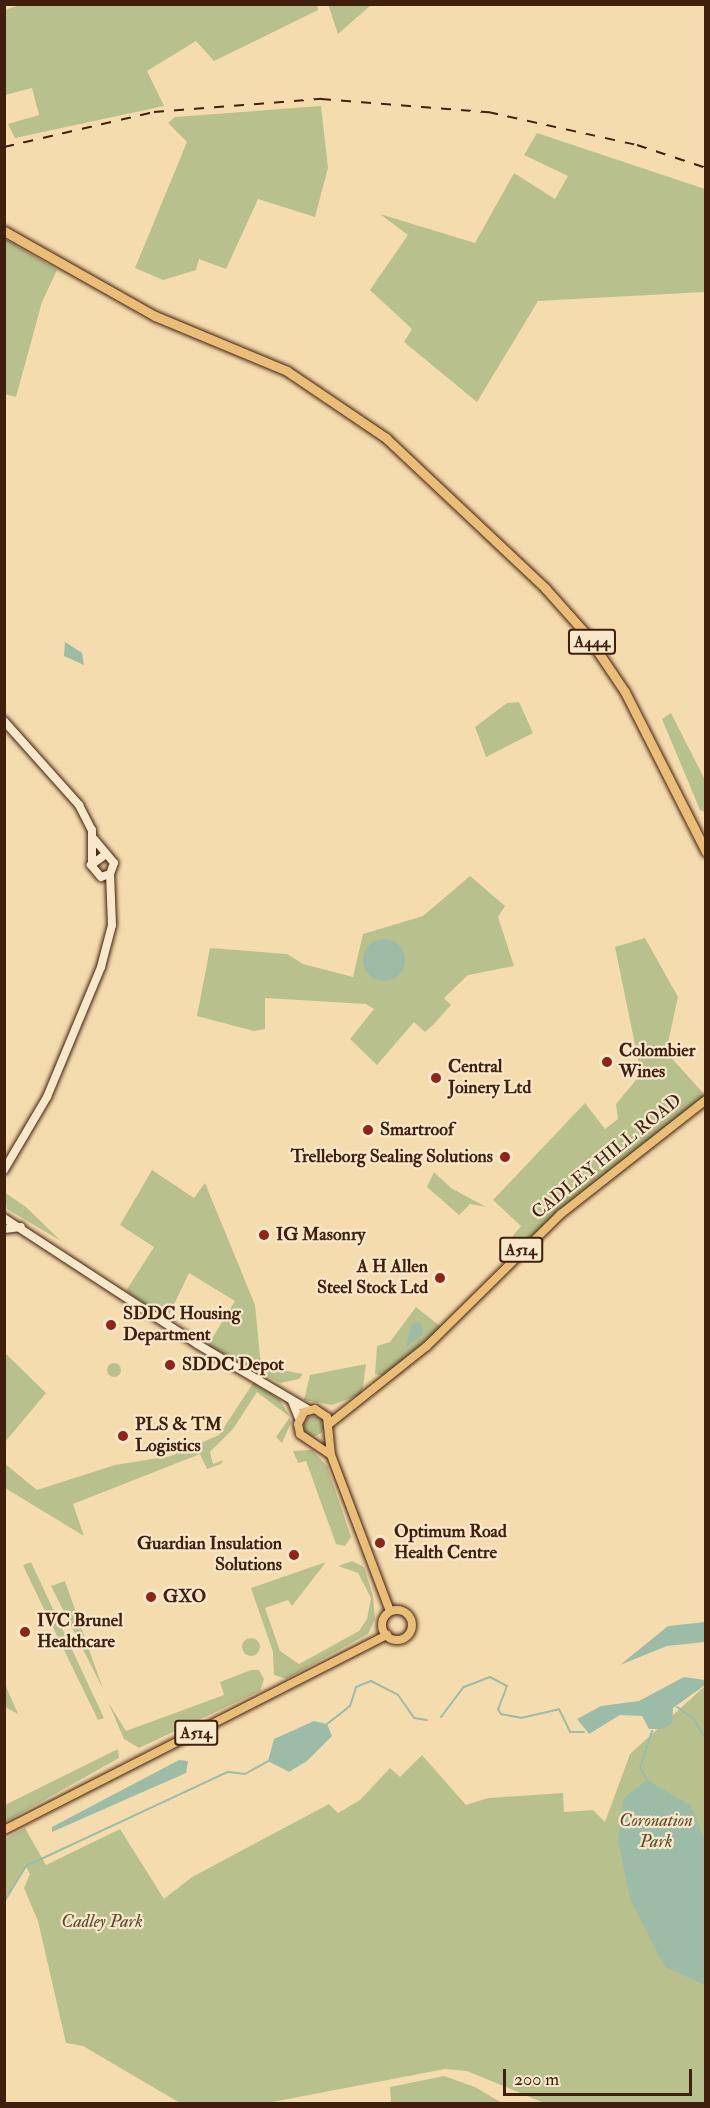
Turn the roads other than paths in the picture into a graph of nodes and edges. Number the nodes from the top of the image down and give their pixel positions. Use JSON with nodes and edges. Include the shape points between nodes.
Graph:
{"nodes":[{"id":1,"x":4,"y":231,"type":"edge"},
{"id":2,"x":4,"y":721,"type":"edge"},
{"id":3,"x":94,"y":839,"type":"junction"},
{"id":4,"x":705,"y":852,"type":"edge"},
{"id":5,"x":105,"y":855,"type":"junction"},
{"id":6,"x":92,"y":861,"type":"junction"},
{"id":7,"x":110,"y":874,"type":"junction"},
{"id":8,"x":99,"y":876,"type":"junction"},
{"id":9,"x":112,"y":892,"type":"junction"},
{"id":10,"x":705,"y":1100,"type":"edge"},
{"id":11,"x":4,"y":1170,"type":"edge"},
{"id":12,"x":4,"y":1218,"type":"edge"},
{"id":13,"x":22,"y":1227,"type":"junction"},
{"id":14,"x":4,"y":1229,"type":"edge"},
{"id":15,"x":292,"y":1401,"type":"junction"},
{"id":16,"x":344,"y":1407,"type":"junction"},
{"id":17,"x":309,"y":1410,"type":"junction"},
{"id":18,"x":321,"y":1411,"type":"junction"},
{"id":19,"x":299,"y":1418,"type":"junction"},
{"id":20,"x":329,"y":1428,"type":"junction"},
{"id":21,"x":315,"y":1441,"type":"junction"},
{"id":22,"x":331,"y":1455,"type":"junction"},
{"id":23,"x":390,"y":1611,"type":"junction"},
{"id":24,"x":387,"y":1635,"type":"junction"},
{"id":25,"x":4,"y":1830,"type":"edge"}],
"edges":[{"from":1,"to":4,"type":"highway","number":"A444","via":[[155,316],[287,371],[386,438],[586,634],[625,692]]},
{"from":2,"to":3,"type":"street","via":[[79,805]]},
{"from":3,"to":5,"type":"street"},
{"from":3,"to":6,"type":"street"},
{"from":5,"to":6,"type":"street"},
{"from":5,"to":7,"type":"street","via":[[114,862]]},
{"from":6,"to":8,"type":"street"},
{"from":7,"to":8,"type":"street"},
{"from":7,"to":9,"type":"street"},
{"from":8,"to":9,"type":"street"},
{"from":9,"to":11,"type":"street","via":[[112,925],[86,1011],[47,1097]]},
{"from":10,"to":16,"type":"main road","name":"CADLEY HILL ROAD","number":"A514","via":[[534,1238],[393,1376]]},
{"from":12,"to":13,"type":"street"},
{"from":13,"to":14,"type":"street"},
{"from":13,"to":15,"type":"street"},
{"from":15,"to":17,"type":"street"},
{"from":15,"to":19,"type":"street"},
{"from":16,"to":18,"type":"main road","name":"CADLEY HILL ROAD","number":"A514"},
{"from":16,"to":20,"type":"main road","name":"CADLEY HILL ROAD","number":"A514"},
{"from":17,"to":18,"type":"main road","number":"A514"},
{"from":17,"to":19,"type":"main road"},
{"from":18,"to":20,"type":"main road"},
{"from":19,"to":21,"type":"main road","via":[[300,1434]]},
{"from":20,"to":21,"type":"main road","number":"A514"},
{"from":20,"to":22,"type":"main road"},
{"from":21,"to":22,"type":"main road"},
{"from":22,"to":23,"type":"main road"},
{"from":23,"to":24,"type":"main road","via":[[382,1623]]},
{"from":23,"to":24,"type":"main road","number":"A514","via":[[405,1613],[411,1629],[401,1639]]},
{"from":24,"to":25,"type":"main road","number":"A514"}]}
